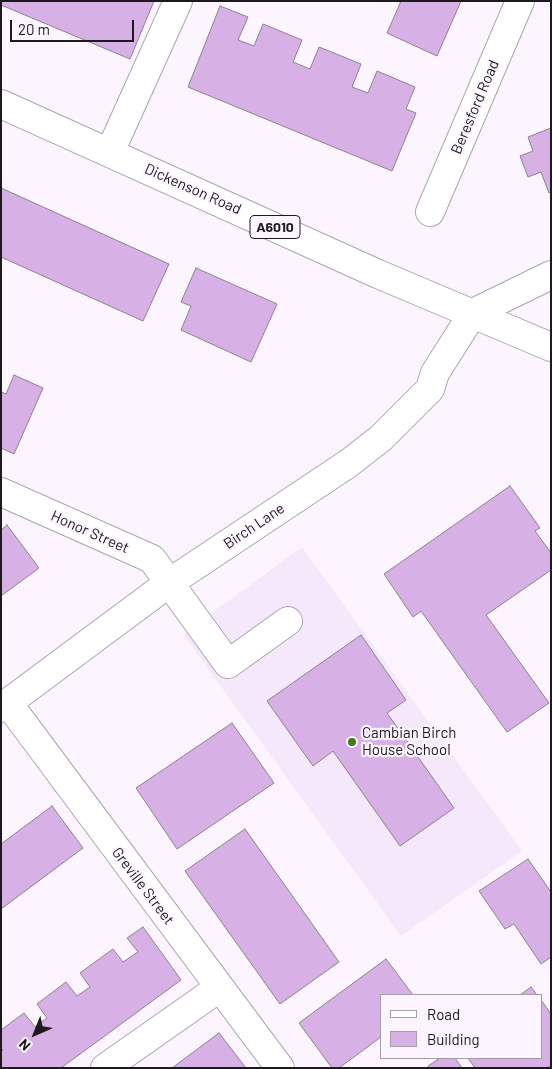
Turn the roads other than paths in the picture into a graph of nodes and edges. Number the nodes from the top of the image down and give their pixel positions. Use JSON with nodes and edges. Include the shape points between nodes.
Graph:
{"nodes":[{"id":1,"x":178,"y":1,"type":"edge"},
{"id":2,"x":520,"y":1,"type":"edge"},
{"id":3,"x":1,"y":104,"type":"edge"},
{"id":4,"x":110,"y":152,"type":"junction"},
{"id":5,"x":430,"y":212,"type":"dead end"},
{"id":6,"x":551,"y":275,"type":"edge"},
{"id":7,"x":473,"y":313,"type":"junction"},
{"id":8,"x":551,"y":347,"type":"edge"},
{"id":9,"x":1,"y":492,"type":"edge"},
{"id":10,"x":169,"y":583,"type":"junction"},
{"id":11,"x":288,"y":621,"type":"dead end"},
{"id":12,"x":5,"y":705,"type":"edge"},
{"id":13,"x":219,"y":988,"type":"junction"},
{"id":14,"x":105,"y":1068,"type":"edge"},
{"id":15,"x":280,"y":1068,"type":"edge"}],
"edges":[{"from":1,"to":4,"type":"main road"},
{"from":2,"to":5,"type":"main road","name":"Beresford Road"},
{"from":3,"to":4,"type":"main road","name":"Dickenson Road","number":"A6010"},
{"from":4,"to":7,"type":"main road","name":"Dickenson Road","number":"A6010","via":[[385,277]]},
{"from":6,"to":7,"type":"main road"},
{"from":7,"to":8,"type":"main road","name":"Dickenson Road","number":"A6010"},
{"from":7,"to":10,"type":"main road","name":"Birch Lane","via":[[435,372],[430,389],[381,438],[349,463]]},
{"from":9,"to":10,"type":"main road","name":"Honor Street","via":[[152,559]]},
{"from":10,"to":11,"type":"main road","name":"Honor Street","via":[[228,664]]},
{"from":10,"to":12,"type":"main road","name":"Birch Lane"},
{"from":12,"to":13,"type":"main road","name":"Greville Street"},
{"from":13,"to":14,"type":"main road"},
{"from":13,"to":15,"type":"main road","name":"Greville Street"}]}
